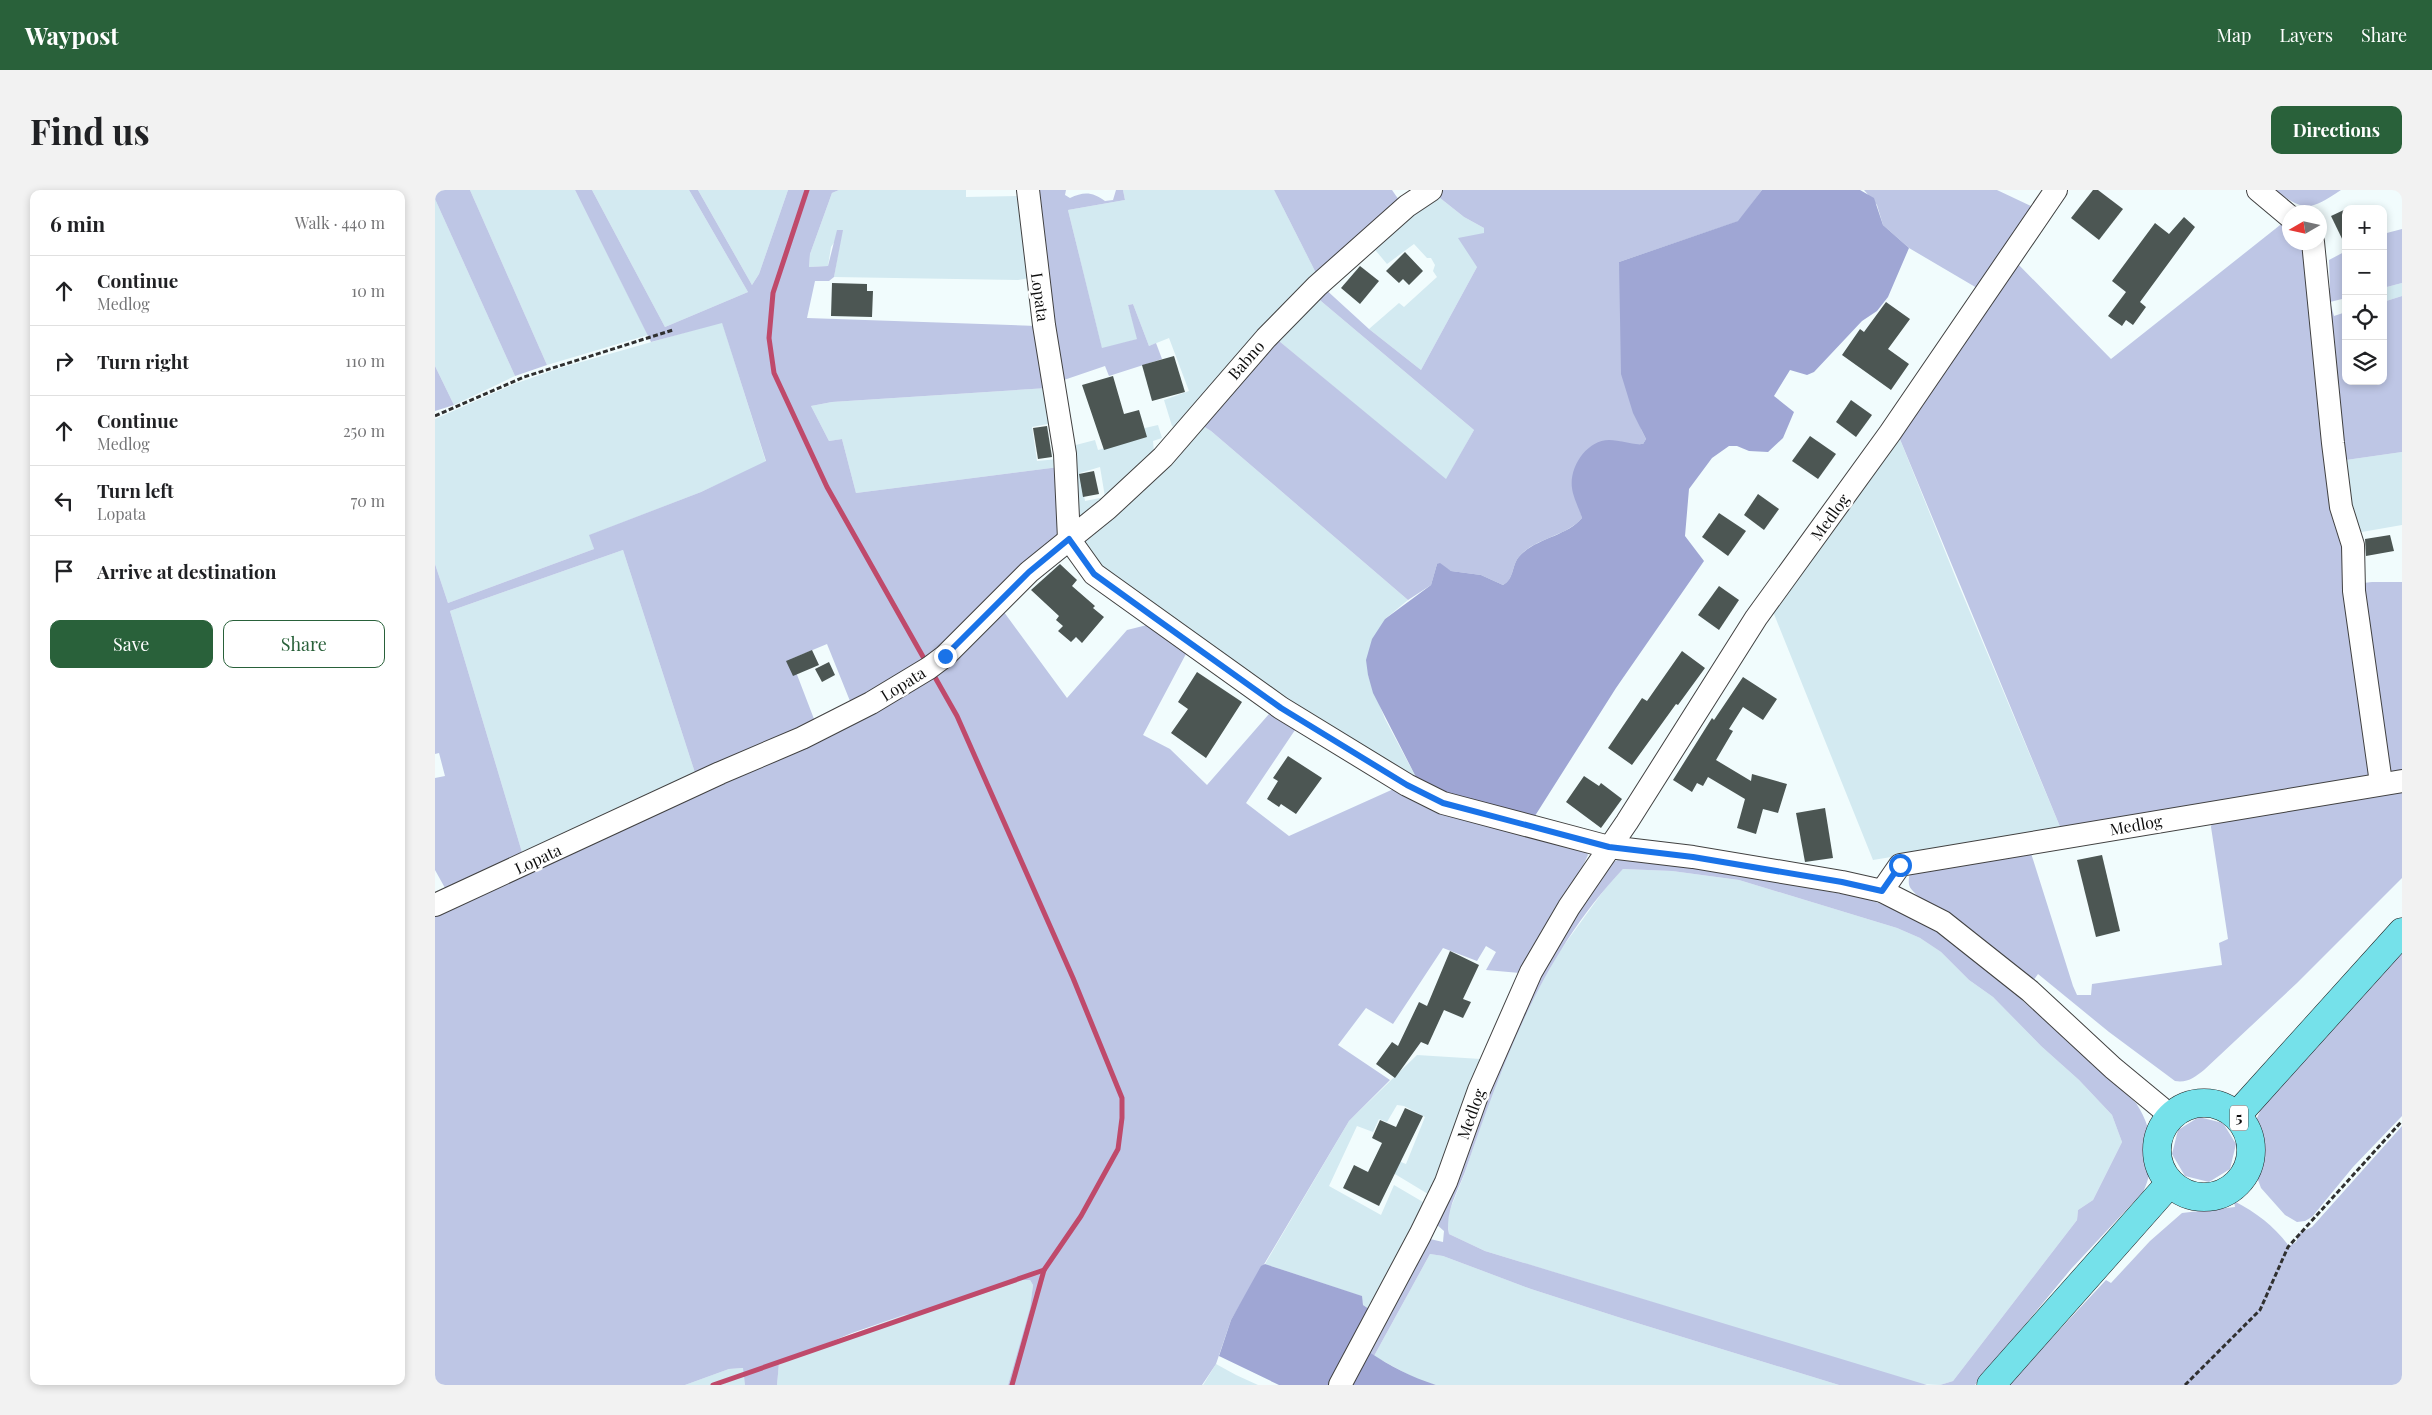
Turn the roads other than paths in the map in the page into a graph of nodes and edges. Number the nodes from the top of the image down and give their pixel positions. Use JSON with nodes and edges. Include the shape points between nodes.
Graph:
{"nodes":[{"id":1,"x":1028,"y":190,"type":"edge"},
{"id":2,"x":1431,"y":190,"type":"edge"},
{"id":3,"x":2057,"y":190,"type":"edge"},
{"id":4,"x":2258,"y":190,"type":"edge"},
{"id":5,"x":2282,"y":210,"type":"edge"},
{"id":6,"x":2314,"y":250,"type":"edge"},
{"id":7,"x":1069,"y":539,"type":"junction"},
{"id":8,"x":2391,"y":782,"type":"edge"},
{"id":9,"x":1609,"y":847,"type":"junction"},
{"id":10,"x":1882,"y":891,"type":"junction"},
{"id":11,"x":437,"y":899,"type":"edge"},
{"id":12,"x":2402,"y":932,"type":"edge"},
{"id":13,"x":2237,"y":1115,"type":"junction"},
{"id":14,"x":2171,"y":1116,"type":"junction"},
{"id":15,"x":2170,"y":1183,"type":"junction"},
{"id":16,"x":1340,"y":1385,"type":"edge"},
{"id":17,"x":1991,"y":1385,"type":"edge"}],
"edges":[{"from":1,"to":7,"type":"street","name":"Lopata","via":[[1044,325],[1065,454]]},
{"from":2,"to":7,"type":"street","name":"Babno","via":[[1407,206],[1317,286],[1265,338],[1163,457]]},
{"from":3,"to":9,"type":"street","name":"Medlog","via":[[1890,433],[1756,618]]},
{"from":4,"to":5,"type":"street"},
{"from":6,"to":8,"type":"street","via":[[2341,507],[2353,545],[2354,591]]},
{"from":7,"to":9,"type":"street","via":[[1094,574],[1281,708],[1407,785],[1443,803]]},
{"from":7,"to":11,"type":"street","name":"Lopata","via":[[1029,572],[945,656],[871,703],[803,738]]},
{"from":8,"to":10,"type":"street","name":"Medlog","via":[[1900,865]]},
{"from":9,"to":10,"type":"street","via":[[1693,857]]},
{"from":9,"to":16,"type":"street","name":"Medlog","via":[[1531,972],[1479,1090],[1446,1182]]},
{"from":10,"to":14,"type":"street","via":[[1943,922],[2030,991],[2113,1068]]},
{"from":12,"to":13,"type":"main road","number":"5"},
{"from":13,"to":14,"type":"main road","number":"5","via":[[2207,1102],[2192,1104]]},
{"from":13,"to":15,"type":"main road","number":"5","via":[[2247,1129],[2251,1143],[2250,1163],[2232,1189],[2212,1197],[2197,1197]]},
{"from":14,"to":15,"type":"main road","via":[[2163,1127],[2157,1151],[2161,1168]]},
{"from":15,"to":17,"type":"main road"}]}
